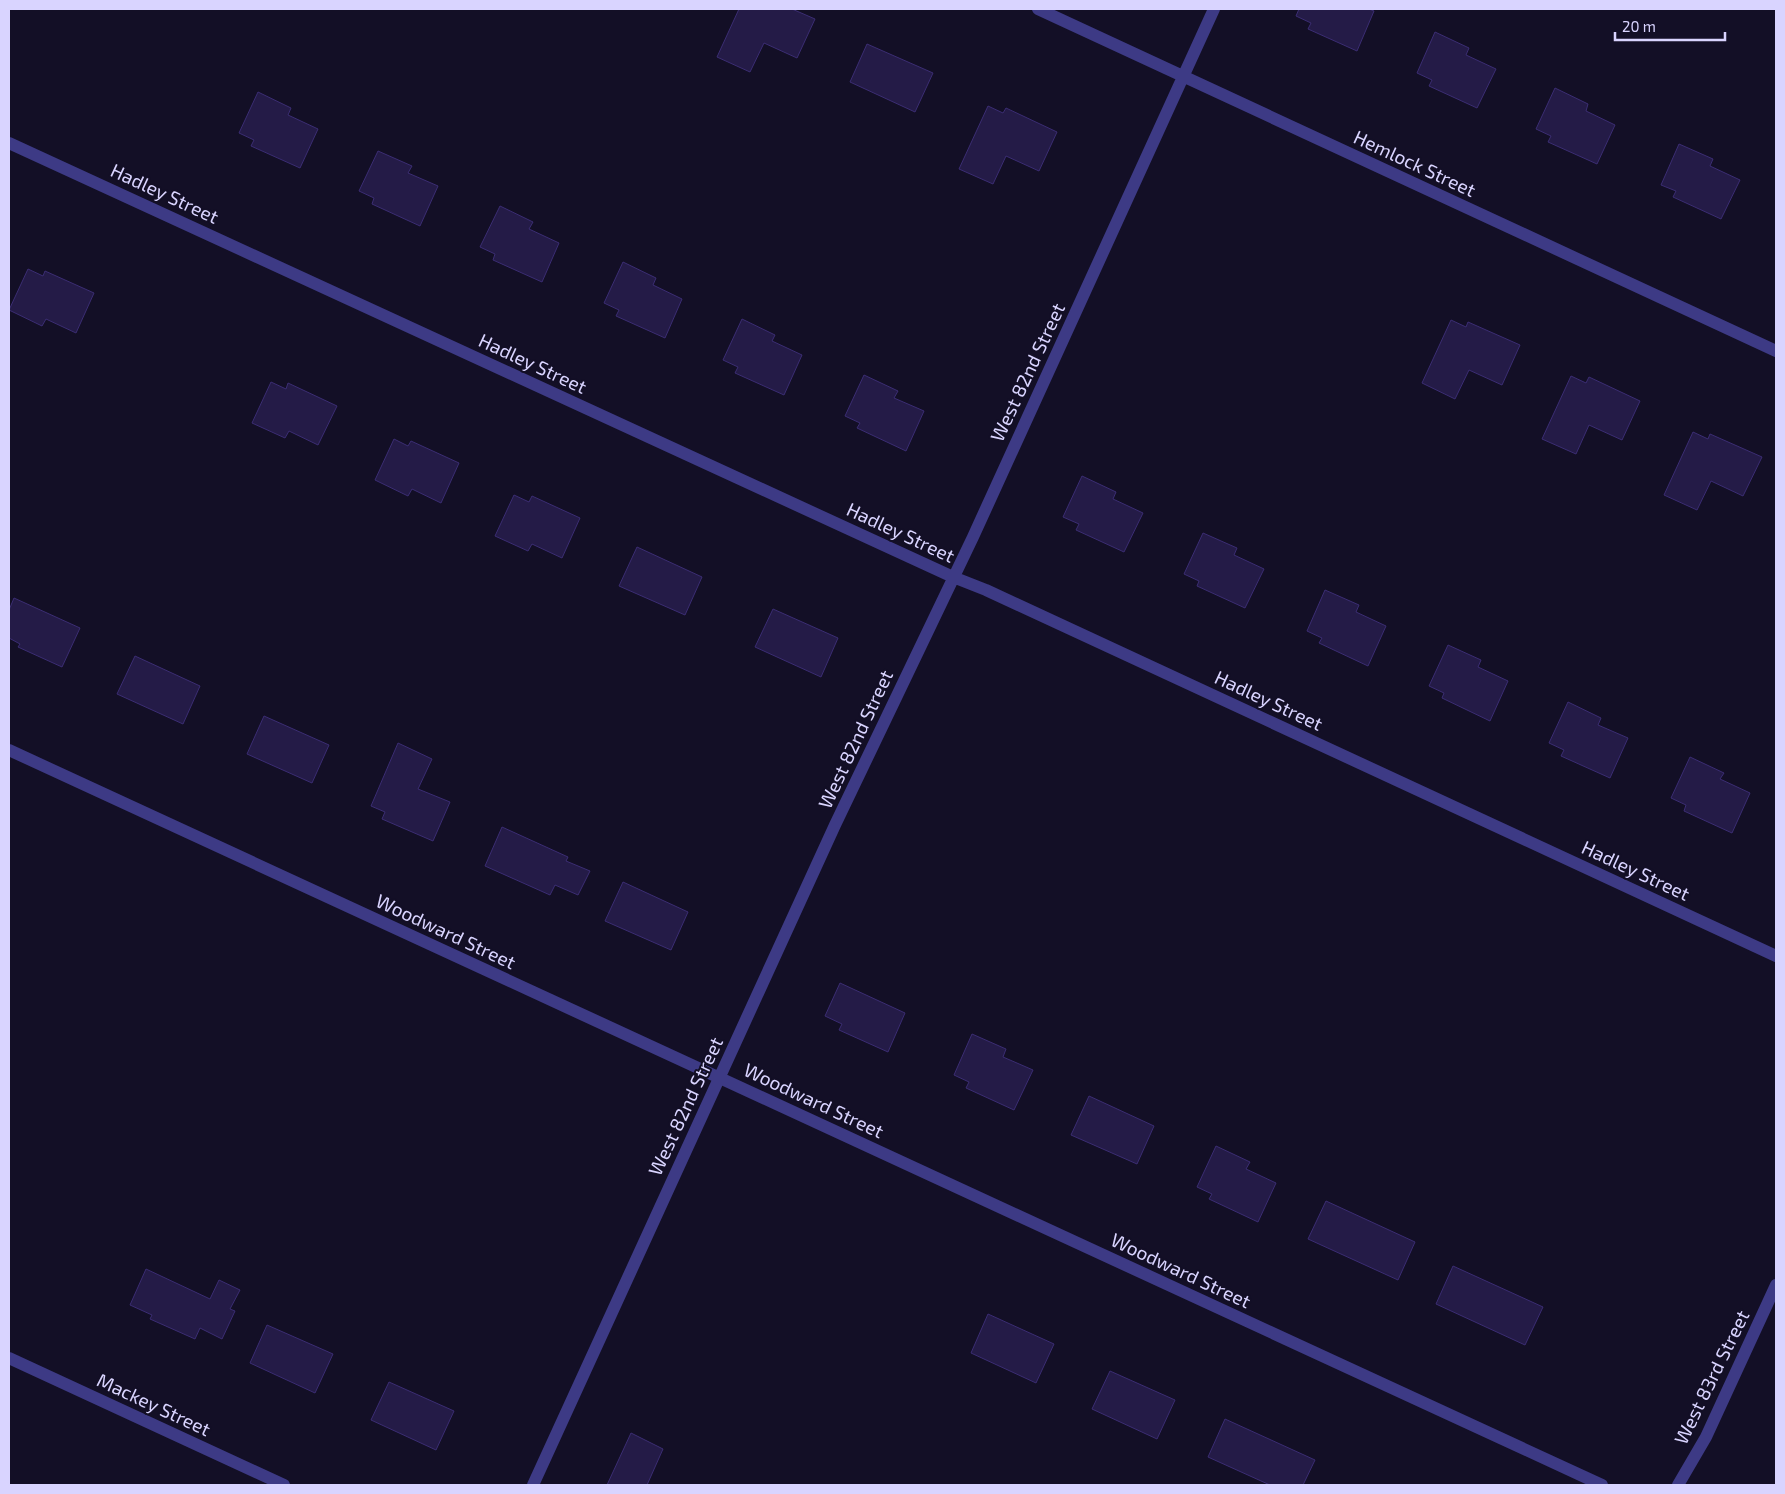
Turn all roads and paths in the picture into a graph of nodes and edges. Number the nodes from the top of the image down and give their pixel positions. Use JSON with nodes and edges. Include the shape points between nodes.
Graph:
{"nodes":[{"id":1,"x":1038,"y":9,"type":"edge"},
{"id":2,"x":1214,"y":9,"type":"edge"},
{"id":3,"x":1182,"y":78,"type":"junction"},
{"id":4,"x":9,"y":143,"type":"edge"},
{"id":5,"x":1776,"y":351,"type":"edge"},
{"id":6,"x":953,"y":577,"type":"junction"},
{"id":7,"x":9,"y":750,"type":"edge"},
{"id":8,"x":1776,"y":956,"type":"edge"},
{"id":9,"x":719,"y":1077,"type":"junction"},
{"id":10,"x":1776,"y":1285,"type":"edge"},
{"id":11,"x":9,"y":1358,"type":"edge"},
{"id":12,"x":284,"y":1485,"type":"edge"},
{"id":13,"x":533,"y":1485,"type":"edge"},
{"id":14,"x":1602,"y":1485,"type":"edge"},
{"id":15,"x":1678,"y":1485,"type":"edge"}],
"edges":[{"from":1,"to":3,"type":"street","name":"Hemlock Street"},
{"from":2,"to":3,"type":"street","name":"West 82nd Street"},
{"from":3,"to":5,"type":"street","name":"Hemlock Street"},
{"from":3,"to":6,"type":"street","name":"West 82nd Street"},
{"from":4,"to":6,"type":"street","name":"Hadley Street"},
{"from":6,"to":8,"type":"street","name":"Hadley Street"},
{"from":6,"to":9,"type":"street","name":"West 82nd Street"},
{"from":7,"to":9,"type":"street","name":"Woodward Street"},
{"from":9,"to":13,"type":"street","name":"West 82nd Street"},
{"from":9,"to":14,"type":"street","name":"Woodward Street"},
{"from":10,"to":15,"type":"street","name":"West 83rd Street","via":[[1706,1437]]},
{"from":11,"to":12,"type":"street","name":"Mackey Street"}]}
